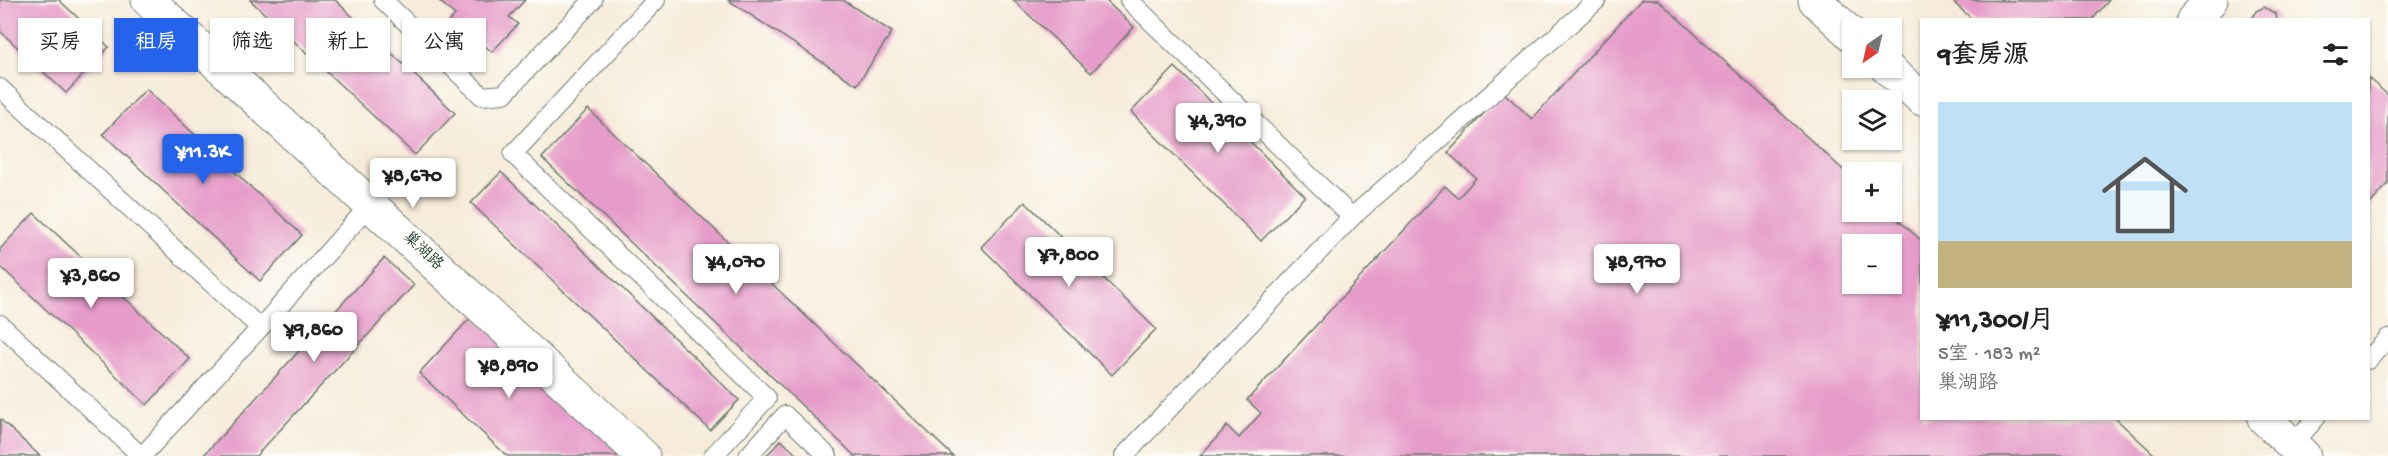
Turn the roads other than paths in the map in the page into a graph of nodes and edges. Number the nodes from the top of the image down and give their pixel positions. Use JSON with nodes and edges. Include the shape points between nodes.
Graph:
{"nodes":[{"id":1,"x":148,"y":0,"type":"edge"},
{"id":2,"x":382,"y":0,"type":"edge"},
{"id":3,"x":593,"y":0,"type":"edge"},
{"id":4,"x":656,"y":0,"type":"edge"},
{"id":5,"x":1129,"y":0,"type":"edge"},
{"id":6,"x":1597,"y":0,"type":"edge"},
{"id":7,"x":1815,"y":0,"type":"edge"},
{"id":8,"x":2211,"y":0,"type":"edge"},
{"id":9,"x":2195,"y":18,"type":"edge"},
{"id":10,"x":1842,"y":26,"type":"edge"},
{"id":11,"x":1898,"y":78,"type":"edge"},
{"id":12,"x":0,"y":88,"type":"edge"},
{"id":13,"x":1920,"y":97,"type":"edge"},
{"id":14,"x":370,"y":205,"type":"junction"},
{"id":15,"x":1352,"y":217,"type":"junction"},
{"id":16,"x":0,"y":324,"type":"edge"},
{"id":17,"x":260,"y":328,"type":"junction"},
{"id":18,"x":2388,"y":338,"type":"edge"},
{"id":19,"x":2370,"y":357,"type":"edge"},
{"id":20,"x":2266,"y":420,"type":"edge"},
{"id":21,"x":2315,"y":420,"type":"edge"},
{"id":22,"x":2298,"y":451,"type":"edge"},
{"id":23,"x":141,"y":456,"type":"edge"},
{"id":24,"x":643,"y":456,"type":"edge"},
{"id":25,"x":713,"y":456,"type":"edge"},
{"id":26,"x":748,"y":456,"type":"edge"},
{"id":27,"x":828,"y":456,"type":"edge"},
{"id":28,"x":1124,"y":456,"type":"edge"}],
"edges":[{"from":1,"to":14,"type":"street","name":"巢湖路"},
{"from":2,"to":3,"type":"lane","via":[[482,96],[504,94]]},
{"from":4,"to":25,"type":"lane","via":[[513,154],[767,398]]},
{"from":5,"to":15,"type":"lane"},
{"from":6,"to":15,"type":"lane"},
{"from":7,"to":10,"type":"street"},
{"from":8,"to":9,"type":"street"},
{"from":11,"to":13,"type":"street"},
{"from":12,"to":17,"type":"lane"},
{"from":14,"to":17,"type":"lane"},
{"from":14,"to":24,"type":"street","name":"巢湖路"},
{"from":15,"to":28,"type":"lane"},
{"from":16,"to":23,"type":"lane"},
{"from":17,"to":23,"type":"lane"},
{"from":18,"to":19,"type":"lane"},
{"from":20,"to":22,"type":"street"},
{"from":21,"to":22,"type":"lane"},
{"from":26,"to":27,"type":"lane","via":[[785,415]]}]}
